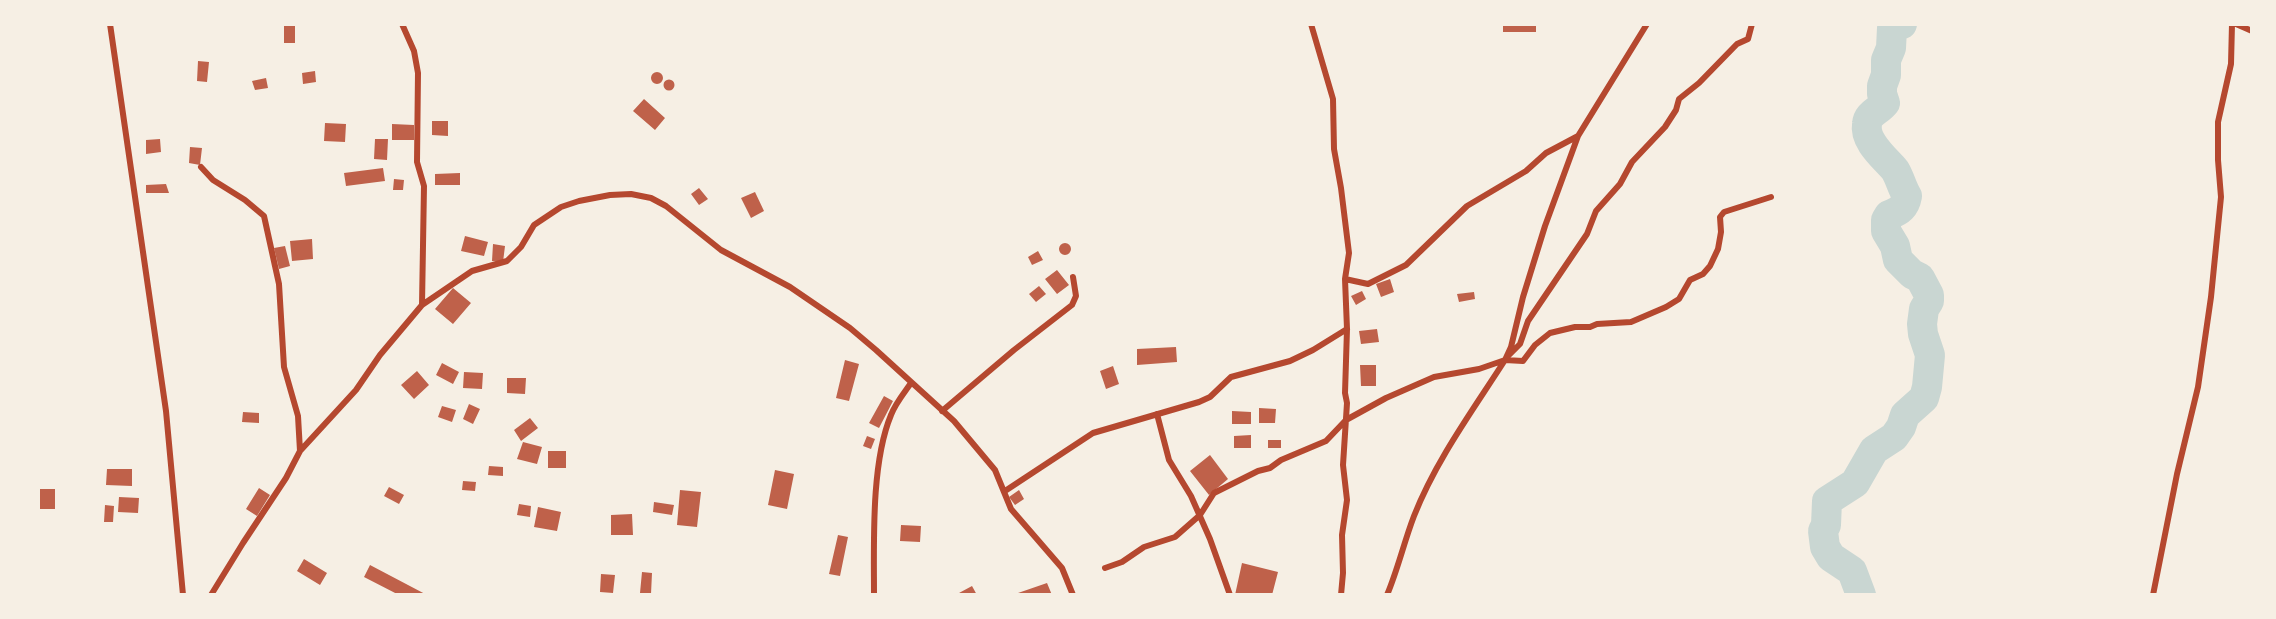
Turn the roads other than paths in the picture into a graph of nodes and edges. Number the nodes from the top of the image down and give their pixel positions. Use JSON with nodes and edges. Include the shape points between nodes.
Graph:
{"nodes":[{"id":1,"x":110,"y":24,"type":"edge"},
{"id":2,"x":402,"y":24,"type":"edge"},
{"id":3,"x":1311,"y":24,"type":"edge"},
{"id":4,"x":1647,"y":24,"type":"edge"},
{"id":5,"x":1752,"y":24,"type":"edge"},
{"id":6,"x":2234,"y":24,"type":"edge"},
{"id":7,"x":2252,"y":31,"type":"edge"},
{"id":8,"x":1578,"y":136,"type":"junction"},
{"id":9,"x":201,"y":166,"type":"dead end"},
{"id":10,"x":1771,"y":197,"type":"dead end"},
{"id":11,"x":1073,"y":277,"type":"dead end"},
{"id":12,"x":1345,"y":279,"type":"junction"},
{"id":13,"x":422,"y":305,"type":"junction"},
{"id":14,"x":1347,"y":329,"type":"junction"},
{"id":15,"x":1505,"y":360,"type":"junction"},
{"id":16,"x":911,"y":383,"type":"junction"},
{"id":17,"x":942,"y":411,"type":"junction"},
{"id":18,"x":1157,"y":414,"type":"junction"},
{"id":19,"x":1346,"y":420,"type":"junction"},
{"id":20,"x":300,"y":451,"type":"junction"},
{"id":21,"x":1005,"y":490,"type":"junction"},
{"id":22,"x":1200,"y":515,"type":"junction"},
{"id":23,"x":1105,"y":568,"type":"dead end"},
{"id":24,"x":183,"y":595,"type":"edge"},
{"id":25,"x":212,"y":595,"type":"edge"},
{"id":26,"x":874,"y":595,"type":"edge"},
{"id":27,"x":1073,"y":595,"type":"edge"},
{"id":28,"x":1230,"y":595,"type":"edge"},
{"id":29,"x":1341,"y":595,"type":"edge"},
{"id":30,"x":1387,"y":595,"type":"edge"},
{"id":31,"x":2152,"y":595,"type":"edge"}],
"edges":[{"from":1,"to":24,"type":"street","via":[[166,411]]},
{"from":2,"to":13,"type":"street","via":[[414,51],[418,73],[417,162],[424,186]]},
{"from":3,"to":12,"type":"street","via":[[1333,99],[1334,149],[1349,253]]},
{"from":4,"to":8,"type":"street"},
{"from":5,"to":15,"type":"street","via":[[1748,39],[1737,44],[1679,99],[1665,127],[1632,162],[1620,184],[1596,211],[1587,234],[1528,321],[1520,344]]},
{"from":6,"to":7,"type":"street"},
{"from":6,"to":31,"type":"street","via":[[2231,64],[2218,122],[2221,197],[2211,297],[2198,387]]},
{"from":8,"to":12,"type":"street","via":[[1467,206],[1406,265],[1368,284]]},
{"from":8,"to":15,"type":"street","via":[[1545,226]]},
{"from":9,"to":20,"type":"street","via":[[213,180],[264,216],[279,284],[284,367],[297,416]]},
{"from":10,"to":15,"type":"street","via":[[1724,212],[1710,266],[1690,280],[1678,299],[1666,307],[1631,322],[1550,333],[1524,361]]},
{"from":11,"to":17,"type":"street","via":[[1076,296],[1072,305]]},
{"from":12,"to":14,"type":"street"},
{"from":13,"to":16,"type":"street","via":[[472,271],[507,261],[534,225],[561,207],[631,194],[666,206],[721,250],[790,287],[850,328]]},
{"from":13,"to":20,"type":"street","via":[[380,354],[356,390]]},
{"from":14,"to":18,"type":"street","via":[[1290,361],[1232,377],[1199,402]]},
{"from":14,"to":19,"type":"street"},
{"from":15,"to":19,"type":"street","via":[[1479,369],[1434,376]]},
{"from":15,"to":30,"type":"street","via":[[1443,457],[1414,516]]},
{"from":16,"to":17,"type":"street"},
{"from":16,"to":26,"type":"street","via":[[892,412],[879,459]]},
{"from":17,"to":21,"type":"street","via":[[995,470]]},
{"from":18,"to":21,"type":"street","via":[[1093,433]]},
{"from":18,"to":22,"type":"street","via":[[1169,460]]},
{"from":19,"to":22,"type":"street","via":[[1326,441],[1214,493]]},
{"from":19,"to":29,"type":"street","via":[[1343,465],[1347,500]]},
{"from":20,"to":25,"type":"street"},
{"from":21,"to":27,"type":"street","via":[[1011,509],[1062,568]]},
{"from":22,"to":23,"type":"street","via":[[1175,537],[1144,547]]},
{"from":22,"to":28,"type":"street"}]}
